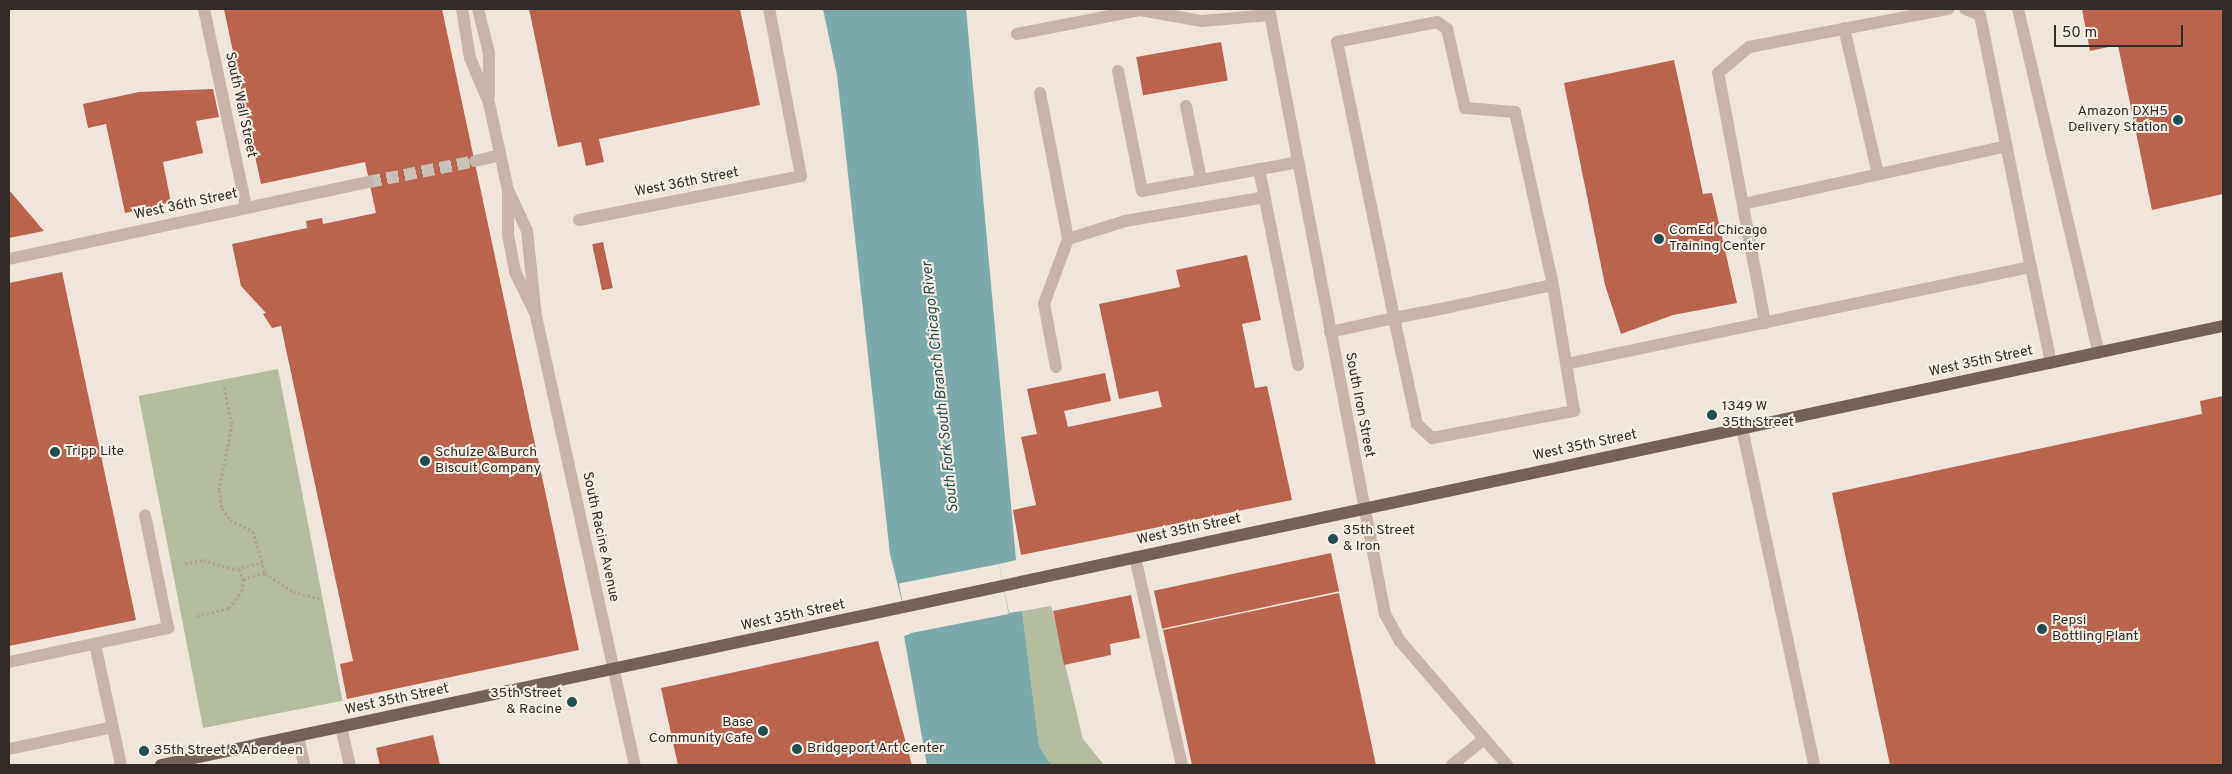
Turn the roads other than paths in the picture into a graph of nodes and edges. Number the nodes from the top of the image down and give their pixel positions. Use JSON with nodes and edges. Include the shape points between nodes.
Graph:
{"nodes":[{"id":1,"x":204,"y":9,"type":"edge"},
{"id":2,"x":462,"y":9,"type":"edge"},
{"id":3,"x":478,"y":9,"type":"edge"},
{"id":4,"x":769,"y":9,"type":"edge"},
{"id":5,"x":1948,"y":9,"type":"edge"},
{"id":6,"x":1965,"y":9,"type":"edge"},
{"id":7,"x":2018,"y":9,"type":"edge"},
{"id":8,"x":1270,"y":12,"type":"edge"},
{"id":9,"x":1844,"y":28,"type":"junction"},
{"id":10,"x":1017,"y":34,"type":"dead end"},
{"id":11,"x":1118,"y":71,"type":"dead end"},
{"id":12,"x":1040,"y":93,"type":"dead end"},
{"id":13,"x":489,"y":103,"type":"junction"},
{"id":14,"x":1186,"y":106,"type":"dead end"},
{"id":15,"x":2007,"y":146,"type":"junction"},
{"id":16,"x":500,"y":155,"type":"junction"},
{"id":17,"x":475,"y":160,"type":"tunnel mouth"},
{"id":18,"x":1298,"y":162,"type":"junction"},
{"id":19,"x":1259,"y":169,"type":"junction"},
{"id":20,"x":1878,"y":174,"type":"junction"},
{"id":21,"x":1201,"y":180,"type":"junction"},
{"id":22,"x":369,"y":182,"type":"tunnel mouth"},
{"id":23,"x":508,"y":190,"type":"junction"},
{"id":24,"x":1264,"y":197,"type":"junction"},
{"id":25,"x":1743,"y":204,"type":"junction"},
{"id":26,"x":246,"y":207,"type":"junction"},
{"id":27,"x":579,"y":220,"type":"dead end"},
{"id":28,"x":1068,"y":239,"type":"junction"},
{"id":29,"x":9,"y":259,"type":"edge"},
{"id":30,"x":2032,"y":267,"type":"junction"},
{"id":31,"x":1553,"y":285,"type":"junction"},
{"id":32,"x":536,"y":316,"type":"junction"},
{"id":33,"x":1394,"y":318,"type":"junction"},
{"id":34,"x":1765,"y":323,"type":"junction"},
{"id":35,"x":2223,"y":326,"type":"edge"},
{"id":36,"x":1330,"y":332,"type":"junction"},
{"id":37,"x":2099,"y":353,"type":"junction"},
{"id":38,"x":2051,"y":363,"type":"junction"},
{"id":39,"x":1566,"y":364,"type":"junction"},
{"id":40,"x":1298,"y":365,"type":"dead end"},
{"id":41,"x":1056,"y":367,"type":"dead end"},
{"id":42,"x":1742,"y":428,"type":"junction"},
{"id":43,"x":1363,"y":508,"type":"junction"},
{"id":44,"x":145,"y":515,"type":"dead end"},
{"id":45,"x":1135,"y":557,"type":"junction"},
{"id":46,"x":95,"y":644,"type":"junction"},
{"id":47,"x":9,"y":662,"type":"edge"},
{"id":48,"x":614,"y":668,"type":"junction"},
{"id":49,"x":113,"y":727,"type":"junction"},
{"id":50,"x":342,"y":727,"type":"junction"},
{"id":51,"x":298,"y":736,"type":"junction"},
{"id":52,"x":1483,"y":740,"type":"junction"},
{"id":53,"x":9,"y":748,"type":"edge"},
{"id":54,"x":121,"y":765,"type":"edge"},
{"id":55,"x":161,"y":765,"type":"edge"},
{"id":56,"x":304,"y":765,"type":"edge"},
{"id":57,"x":350,"y":765,"type":"edge"},
{"id":58,"x":635,"y":765,"type":"edge"},
{"id":59,"x":1182,"y":765,"type":"edge"},
{"id":60,"x":1452,"y":765,"type":"edge"},
{"id":61,"x":1507,"y":765,"type":"edge"},
{"id":62,"x":1814,"y":765,"type":"edge"}],
"edges":[{"from":1,"to":26,"type":"street","name":"South Wall Street"},
{"from":2,"to":13,"type":"street","name":"South Racine Avenue","via":[[470,58]]},
{"from":3,"to":13,"type":"street","name":"South Racine Avenue","via":[[488,53]]},
{"from":4,"to":27,"type":"street","name":"West 36th Street","via":[[801,176]]},
{"from":5,"to":9,"type":"street"},
{"from":6,"to":15,"type":"street","via":[[1980,16]]},
{"from":7,"to":37,"type":"street"},
{"from":8,"to":10,"type":"street","via":[[1202,21],[1140,10]]},
{"from":8,"to":18,"type":"street","name":"South Iron Street"},
{"from":9,"to":20,"type":"street"},
{"from":9,"to":25,"type":"street","via":[[1749,47],[1718,73]]},
{"from":11,"to":21,"type":"street","via":[[1142,191]]},
{"from":12,"to":28,"type":"street"},
{"from":13,"to":16,"type":"street","name":"South Racine Avenue"},
{"from":14,"to":21,"type":"street"},
{"from":15,"to":20,"type":"street"},
{"from":15,"to":30,"type":"street"},
{"from":16,"to":17,"type":"street"},
{"from":16,"to":23,"type":"street","name":"South Racine Avenue"},
{"from":18,"to":19,"type":"street"},
{"from":18,"to":36,"type":"street","name":"South Iron Street"},
{"from":19,"to":21,"type":"street"},
{"from":19,"to":24,"type":"street"},
{"from":20,"to":25,"type":"street"},
{"from":22,"to":26,"type":"street","name":"West 36th Street"},
{"from":23,"to":32,"type":"street","name":"South Racine Avenue","via":[[526,232]]},
{"from":23,"to":32,"type":"street","name":"South Racine Avenue","via":[[508,235],[515,272]]},
{"from":24,"to":28,"type":"street","via":[[1125,221]]},
{"from":24,"to":40,"type":"street"},
{"from":25,"to":34,"type":"street"},
{"from":26,"to":29,"type":"street","name":"West 36th Street"},
{"from":28,"to":41,"type":"street","via":[[1044,304]]},
{"from":30,"to":34,"type":"street"},
{"from":30,"to":38,"type":"street"},
{"from":31,"to":33,"type":"street"},
{"from":31,"to":33,"type":"street","via":[[1515,112],[1465,108],[1448,28],[1437,22],[1337,42]]},
{"from":31,"to":39,"type":"street"},
{"from":32,"to":48,"type":"street","name":"South Racine Avenue"},
{"from":33,"to":36,"type":"street"},
{"from":33,"to":39,"type":"street","via":[[1417,424],[1432,438],[1574,411]]},
{"from":34,"to":39,"type":"street"},
{"from":35,"to":37,"type":"main road","name":"West 35th Street"},
{"from":36,"to":43,"type":"street","name":"South Iron Street"},
{"from":37,"to":38,"type":"main road","name":"West 35th Street"},
{"from":38,"to":42,"type":"main road","name":"West 35th Street"},
{"from":42,"to":43,"type":"main road","name":"West 35th Street"},
{"from":42,"to":62,"type":"street"},
{"from":43,"to":45,"type":"main road","name":"West 35th Street"},
{"from":43,"to":52,"type":"street","name":"South Iron Street","via":[[1386,614],[1396,635]]},
{"from":44,"to":46,"type":"street","via":[[168,628]]},
{"from":45,"to":48,"type":"main road","name":"West 35th Street"},
{"from":45,"to":59,"type":"street"},
{"from":46,"to":47,"type":"street"},
{"from":46,"to":49,"type":"street"},
{"from":48,"to":50,"type":"main road","name":"West 35th Street"},
{"from":48,"to":58,"type":"street","name":"South Racine Avenue"},
{"from":49,"to":53,"type":"street"},
{"from":49,"to":54,"type":"street"},
{"from":50,"to":51,"type":"main road","name":"West 35th Street"},
{"from":50,"to":57,"type":"street"},
{"from":51,"to":55,"type":"main road","name":"West 35th Street"},
{"from":51,"to":56,"type":"street"},
{"from":52,"to":60,"type":"street"},
{"from":52,"to":61,"type":"street","name":"South Iron Street"}]}
